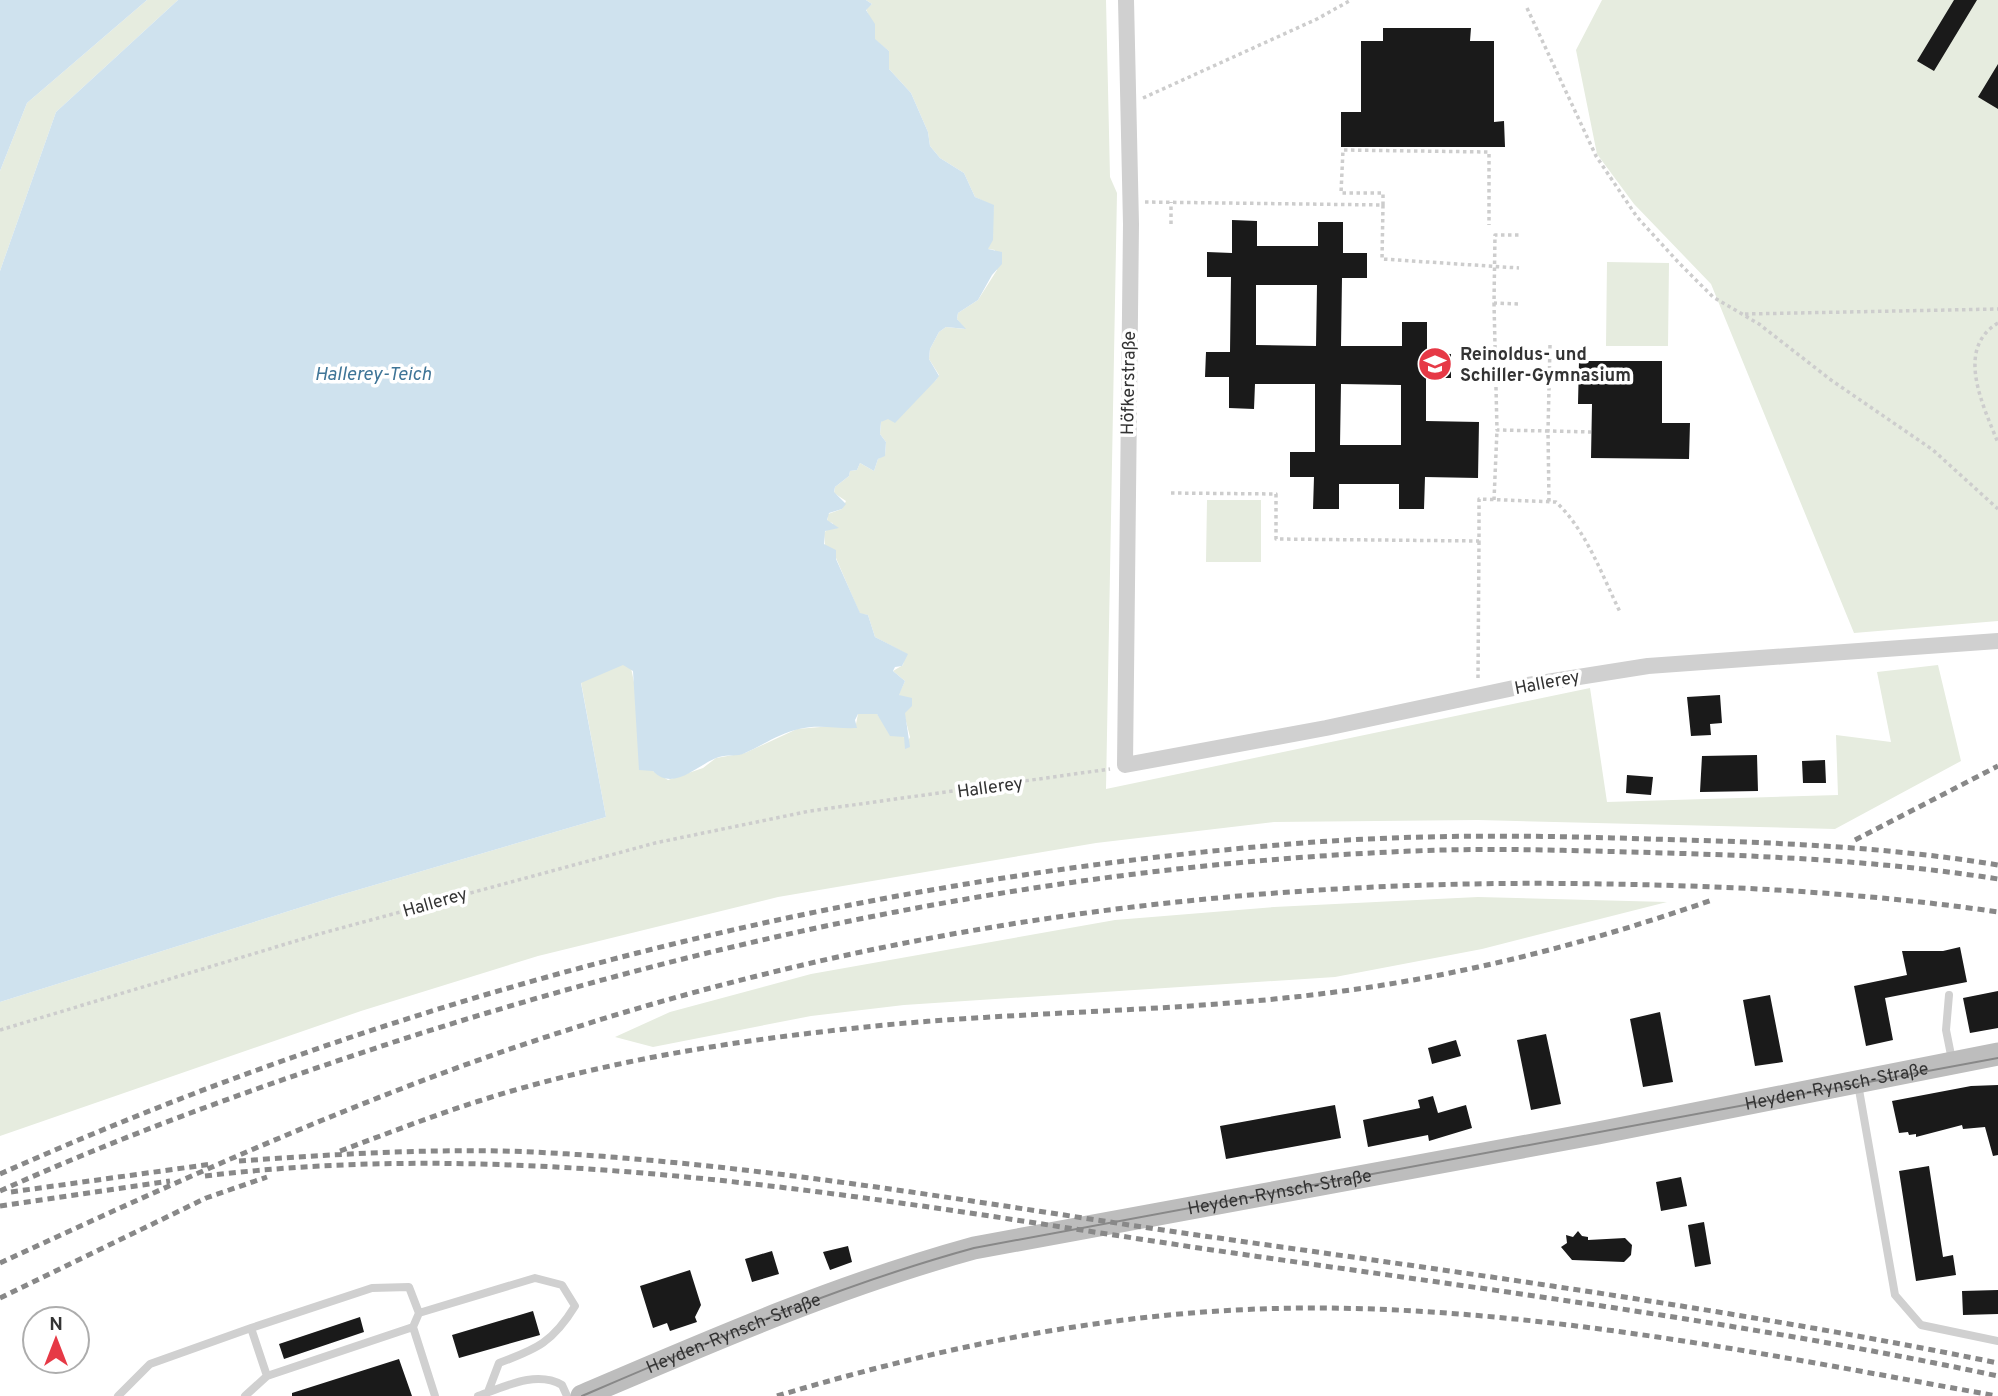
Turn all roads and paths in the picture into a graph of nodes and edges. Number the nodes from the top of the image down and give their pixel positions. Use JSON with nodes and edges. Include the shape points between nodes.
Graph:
{"nodes":[{"id":1,"x":1126,"y":0,"type":"edge"},
{"id":2,"x":1351,"y":0,"type":"edge"},
{"id":3,"x":1527,"y":8,"type":"dead end"},
{"id":4,"x":1141,"y":99,"type":"dead end"},
{"id":5,"x":1131,"y":202,"type":"junction"},
{"id":6,"x":1171,"y":202,"type":"junction"},
{"id":7,"x":1384,"y":205,"type":"junction"},
{"id":8,"x":1171,"y":224,"type":"dead end"},
{"id":9,"x":1489,"y":225,"type":"dead end"},
{"id":10,"x":1520,"y":236,"type":"dead end"},
{"id":11,"x":1495,"y":267,"type":"junction"},
{"id":12,"x":1519,"y":268,"type":"dead end"},
{"id":13,"x":1494,"y":303,"type":"junction"},
{"id":14,"x":1518,"y":304,"type":"dead end"},
{"id":15,"x":1998,"y":309,"type":"edge"},
{"id":16,"x":1742,"y":314,"type":"junction"},
{"id":17,"x":1998,"y":323,"type":"edge"},
{"id":18,"x":1550,"y":345,"type":"dead end"},
{"id":19,"x":1497,"y":430,"type":"junction"},
{"id":20,"x":1548,"y":431,"type":"junction"},
{"id":21,"x":1591,"y":432,"type":"dead end"},
{"id":22,"x":1998,"y":443,"type":"edge"},
{"id":23,"x":1171,"y":493,"type":"dead end"},
{"id":24,"x":1494,"y":500,"type":"junction"},
{"id":25,"x":1549,"y":502,"type":"junction"},
{"id":26,"x":1998,"y":509,"type":"edge"},
{"id":27,"x":1479,"y":541,"type":"junction"},
{"id":28,"x":1620,"y":612,"type":"dead end"},
{"id":29,"x":1998,"y":641,"type":"edge"},
{"id":30,"x":1478,"y":678,"type":"dead end"},
{"id":31,"x":1125,"y":765,"type":"junction"},
{"id":32,"x":1949,"y":995,"type":"dead end"},
{"id":33,"x":0,"y":1030,"type":"edge"},
{"id":34,"x":1998,"y":1054,"type":"edge"},
{"id":35,"x":1952,"y":1063,"type":"junction"},
{"id":36,"x":1857,"y":1081,"type":"junction"},
{"id":37,"x":419,"y":1313,"type":"junction"},
{"id":38,"x":413,"y":1327,"type":"junction"},
{"id":39,"x":251,"y":1328,"type":"junction"},
{"id":40,"x":1998,"y":1341,"type":"edge"},
{"id":41,"x":267,"y":1376,"type":"junction"},
{"id":42,"x":488,"y":1392,"type":"junction"},
{"id":43,"x":118,"y":1396,"type":"edge"},
{"id":44,"x":245,"y":1396,"type":"edge"},
{"id":45,"x":435,"y":1396,"type":"edge"},
{"id":46,"x":478,"y":1396,"type":"edge"},
{"id":47,"x":567,"y":1396,"type":"edge"},
{"id":48,"x":582,"y":1396,"type":"edge"}],
"edges":[{"from":1,"to":5,"type":"street","name":"Höfkerstraße"},
{"from":2,"to":4,"type":"path"},
{"from":3,"to":16,"type":"path","via":[[1596,156],[1637,217],[1713,297]]},
{"from":5,"to":6,"type":"path"},
{"from":5,"to":31,"type":"street","name":"Höfkerstraße"},
{"from":6,"to":7,"type":"path"},
{"from":6,"to":8,"type":"path"},
{"from":7,"to":9,"type":"path","via":[[1383,193],[1341,193],[1343,150],[1489,152]]},
{"from":7,"to":11,"type":"path","via":[[1382,259]]},
{"from":10,"to":11,"type":"path","via":[[1495,235]]},
{"from":11,"to":12,"type":"path"},
{"from":11,"to":13,"type":"path"},
{"from":13,"to":14,"type":"path"},
{"from":13,"to":19,"type":"path"},
{"from":15,"to":16,"type":"path"},
{"from":16,"to":26,"type":"path","via":[[1933,450]]},
{"from":17,"to":22,"type":"path","via":[[1987,330],[1975,354],[1977,389]]},
{"from":18,"to":20,"type":"path"},
{"from":19,"to":20,"type":"path"},
{"from":19,"to":24,"type":"path"},
{"from":20,"to":21,"type":"path"},
{"from":20,"to":25,"type":"path"},
{"from":23,"to":27,"type":"path","via":[[1276,494],[1276,539]]},
{"from":24,"to":25,"type":"path"},
{"from":24,"to":27,"type":"path","via":[[1479,499]]},
{"from":25,"to":28,"type":"path","via":[[1556,502],[1566,512],[1583,538]]},
{"from":27,"to":30,"type":"path"},
{"from":29,"to":31,"type":"street","name":"Hallerey","via":[[1598,673]]},
{"from":31,"to":33,"type":"path","name":"Hallerey","via":[[810,811],[655,843],[319,934]]},
{"from":32,"to":35,"type":"lane","via":[[1946,1030]]},
{"from":34,"to":35,"type":"main road","name":"Heyden-Rynsch-Straße"},
{"from":35,"to":36,"type":"main road","name":"Heyden-Rynsch-Straße"},
{"from":36,"to":40,"type":"lane","via":[[1895,1294],[1921,1325]]},
{"from":36,"to":48,"type":"main road","name":"Heyden-Rynsch-Straße","via":[[974,1248],[818,1298]]},
{"from":37,"to":38,"type":"lane"},
{"from":37,"to":39,"type":"lane","via":[[409,1287],[394,1285]]},
{"from":37,"to":42,"type":"lane","via":[[535,1278],[562,1285],[575,1306],[560,1331],[538,1348],[499,1363]]},
{"from":38,"to":41,"type":"lane"},
{"from":38,"to":45,"type":"lane"},
{"from":39,"to":41,"type":"lane"},
{"from":39,"to":43,"type":"lane","via":[[150,1364]]},
{"from":41,"to":44,"type":"lane"},
{"from":42,"to":46,"type":"lane"},
{"from":42,"to":47,"type":"lane","via":[[547,1379],[562,1385]]}]}
